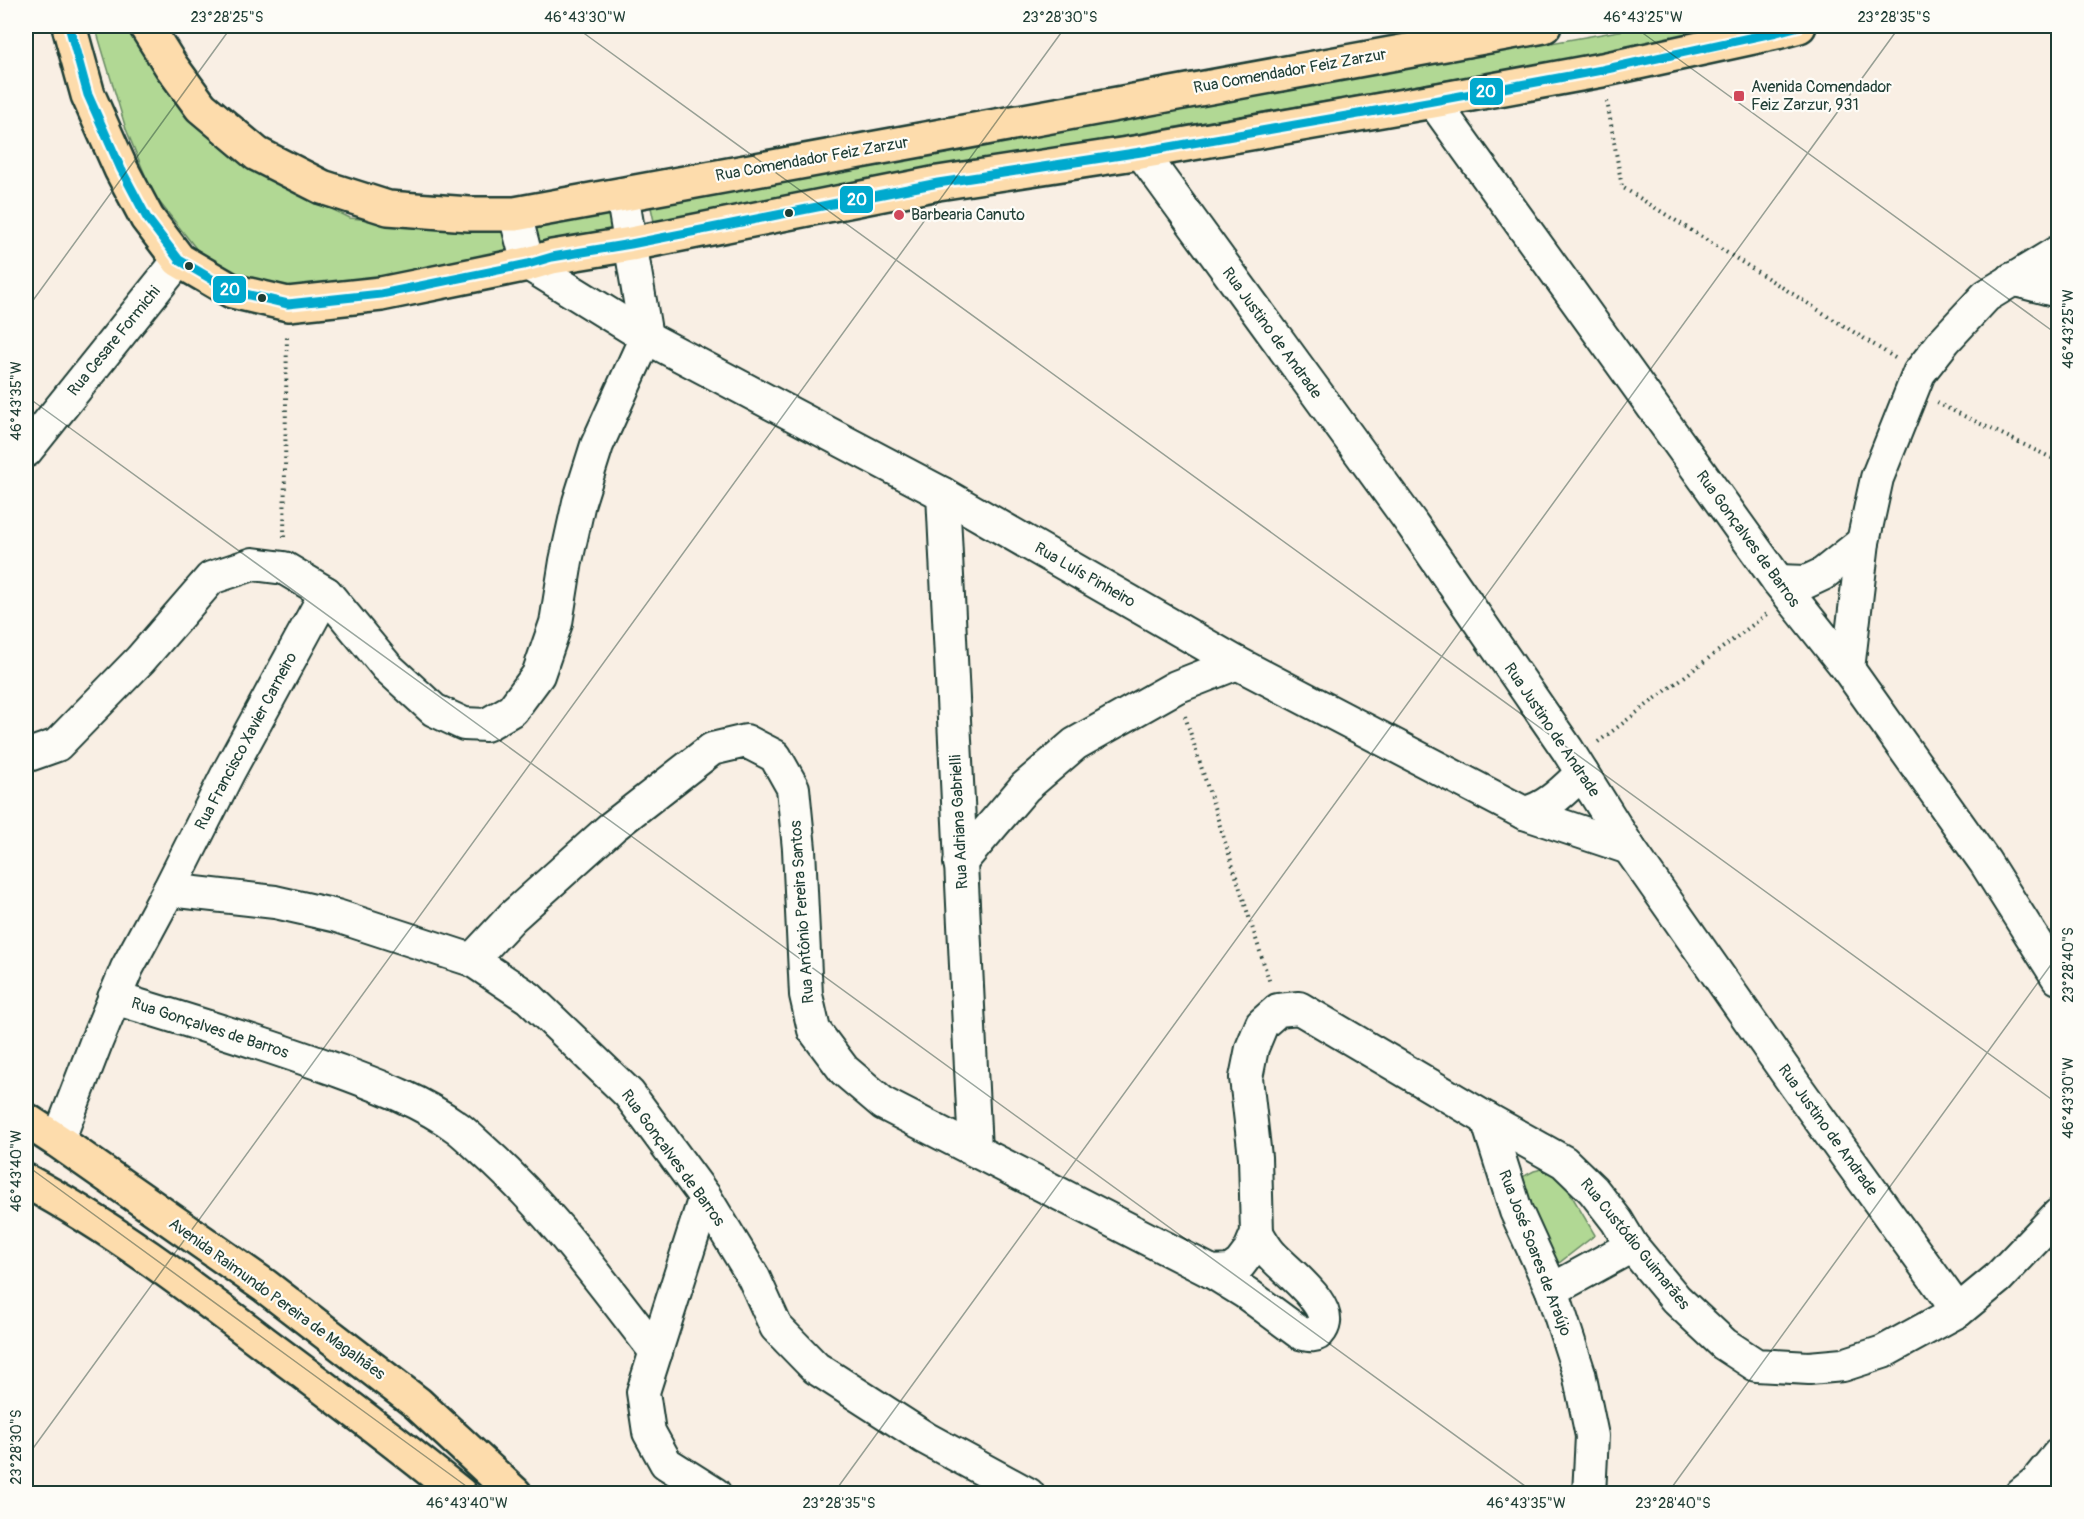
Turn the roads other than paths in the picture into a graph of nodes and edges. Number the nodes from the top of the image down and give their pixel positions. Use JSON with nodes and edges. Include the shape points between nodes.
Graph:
{"nodes":[{"id":1,"x":69,"y":26,"type":"edge"},
{"id":2,"x":146,"y":26,"type":"edge"},
{"id":3,"x":1544,"y":26,"type":"edge"},
{"id":4,"x":1799,"y":26,"type":"edge"},
{"id":5,"x":1433,"y":101,"type":"junction"},
{"id":6,"x":1141,"y":152,"type":"junction"},
{"id":7,"x":622,"y":194,"type":"junction"},
{"id":8,"x":515,"y":214,"type":"junction"},
{"id":9,"x":631,"y":244,"type":"junction"},
{"id":10,"x":2058,"y":252,"type":"edge"},
{"id":11,"x":179,"y":260,"type":"junction"},
{"id":12,"x":528,"y":264,"type":"junction"},
{"id":13,"x":2012,"y":279,"type":"junction"},
{"id":14,"x":2058,"y":291,"type":"edge"},
{"id":15,"x":646,"y":337,"type":"junction"},
{"id":16,"x":26,"y":451,"type":"edge"},
{"id":17,"x":943,"y":494,"type":"junction"},
{"id":18,"x":1863,"y":542,"type":"junction"},
{"id":19,"x":1783,"y":589,"type":"junction"},
{"id":20,"x":326,"y":593,"type":"junction"},
{"id":21,"x":1237,"y":663,"type":"junction"},
{"id":22,"x":1848,"y":669,"type":"junction"},
{"id":23,"x":26,"y":756,"type":"edge"},
{"id":24,"x":1578,"y":767,"type":"junction"},
{"id":25,"x":1524,"y":813,"type":"junction"},
{"id":26,"x":1629,"y":848,"type":"junction"},
{"id":27,"x":960,"y":863,"type":"junction"},
{"id":28,"x":169,"y":890,"type":"junction"},
{"id":29,"x":472,"y":960,"type":"junction"},
{"id":30,"x":2058,"y":978,"type":"edge"},
{"id":31,"x":114,"y":998,"type":"junction"},
{"id":32,"x":1487,"y":1119,"type":"junction"},
{"id":33,"x":26,"y":1120,"type":"edge"},
{"id":34,"x":58,"y":1141,"type":"junction"},
{"id":35,"x":975,"y":1150,"type":"junction"},
{"id":36,"x":26,"y":1181,"type":"edge"},
{"id":37,"x":705,"y":1197,"type":"junction"},
{"id":38,"x":2058,"y":1215,"type":"edge"},
{"id":39,"x":1257,"y":1233,"type":"junction"},
{"id":40,"x":1632,"y":1246,"type":"junction"},
{"id":41,"x":1212,"y":1272,"type":"junction"},
{"id":42,"x":1552,"y":1290,"type":"junction"},
{"id":43,"x":1958,"y":1311,"type":"junction"},
{"id":44,"x":656,"y":1352,"type":"junction"},
{"id":45,"x":2058,"y":1455,"type":"edge"},
{"id":46,"x":460,"y":1494,"type":"edge"},
{"id":47,"x":515,"y":1494,"type":"edge"},
{"id":48,"x":715,"y":1494,"type":"edge"},
{"id":49,"x":1028,"y":1494,"type":"edge"},
{"id":50,"x":1589,"y":1494,"type":"edge"},
{"id":51,"x":2021,"y":1494,"type":"edge"}],
"edges":[{"from":1,"to":11,"type":"main road","via":[[88,95],[121,170],[147,218]]},
{"from":2,"to":8,"type":"main road","name":"Rua Comendador Feiz Zarzur","via":[[201,107],[257,154],[322,187],[388,208]]},
{"from":3,"to":7,"type":"main road","name":"Rua Comendador Feiz Zarzur"},
{"from":4,"to":5,"type":"main road","via":[[1602,70]]},
{"from":5,"to":6,"type":"main road"},
{"from":5,"to":19,"type":"street","name":"Rua Gonçalves de Barros"},
{"from":6,"to":9,"type":"main road","via":[[938,183]]},
{"from":6,"to":24,"type":"street","name":"Rua Justino de Andrade","via":[[1412,524]]},
{"from":7,"to":8,"type":"main road","name":"Rua Comendador Feiz Zarzur"},
{"from":7,"to":9,"type":"street"},
{"from":8,"to":12,"type":"street"},
{"from":9,"to":12,"type":"main road"},
{"from":9,"to":15,"type":"street"},
{"from":10,"to":13,"type":"street"},
{"from":11,"to":12,"type":"main road","via":[[232,291],[288,304],[381,294]]},
{"from":11,"to":16,"type":"street","name":"Rua Cesare Formichi"},
{"from":12,"to":15,"type":"street","name":"Rua Luís Pinheiro"},
{"from":13,"to":14,"type":"street"},
{"from":13,"to":18,"type":"street","via":[[1986,296],[1945,340],[1915,382],[1877,478]]},
{"from":15,"to":17,"type":"street","name":"Rua Luís Pinheiro"},
{"from":15,"to":20,"type":"street","via":[[597,445],[579,502],[556,623],[538,675],[512,710],[486,724],[464,724],[434,710],[387,667]]},
{"from":17,"to":21,"type":"street","name":"Rua Luís Pinheiro"},
{"from":17,"to":27,"type":"street","name":"Rua Adriana Gabrielli"},
{"from":18,"to":19,"type":"street","via":[[1814,578]]},
{"from":18,"to":22,"type":"street"},
{"from":19,"to":22,"type":"street","name":"Rua Gonçalves de Barros"},
{"from":20,"to":23,"type":"street","via":[[284,568],[253,564],[211,578],[140,660],[57,745]]},
{"from":20,"to":28,"type":"street","name":"Rua Francisco Xavier Carneiro"},
{"from":21,"to":25,"type":"street","name":"Rua Luís Pinheiro"},
{"from":21,"to":27,"type":"street","via":[[1176,687],[1075,744],[1025,787]]},
{"from":22,"to":30,"type":"street","name":"Rua Gonçalves de Barros","via":[[1985,862]]},
{"from":24,"to":25,"type":"street","via":[[1547,803]]},
{"from":24,"to":26,"type":"street","name":"Rua Justino de Andrade"},
{"from":25,"to":26,"type":"street","name":"Rua Luís Pinheiro"},
{"from":26,"to":43,"type":"street","name":"Rua Justino de Andrade"},
{"from":27,"to":35,"type":"street","name":"Rua Adriana Gabrielli"},
{"from":28,"to":29,"type":"street","name":"Rua Gonçalves de Barros","via":[[275,902],[337,916]]},
{"from":28,"to":31,"type":"street","name":"Rua Gonçalves de Barros"},
{"from":29,"to":35,"type":"street","name":"Rua Antônio Pereira Santos","via":[[512,917],[612,826],[711,749],[746,741],[775,756],[793,788],[800,849],[806,995],[814,1030],[844,1070],[884,1104]]},
{"from":29,"to":37,"type":"street","name":"Rua Gonçalves de Barros","via":[[529,998],[629,1094]]},
{"from":31,"to":34,"type":"street","name":"Rua Gonçalves de Barros"},
{"from":31,"to":44,"type":"street","name":"Rua Gonçalves de Barros","via":[[250,1038],[355,1077],[410,1099],[458,1128],[507,1172],[544,1213]]},
{"from":32,"to":39,"type":"street","name":"Rua Custódio Guimarães","via":[[1299,1008],[1278,1010],[1262,1024],[1246,1078],[1255,1157]]},
{"from":32,"to":40,"type":"street","name":"Rua Custódio Guimarães","via":[[1564,1162],[1593,1190]]},
{"from":32,"to":42,"type":"street","name":"Rua José Soares de Araújo","via":[[1516,1210]]},
{"from":33,"to":34,"type":"main road","name":"Avenida Raimundo Pereira de Magalhães"},
{"from":34,"to":47,"type":"main road","name":"Avenida Raimundo Pereira de Magalhães","via":[[265,1286],[417,1403]]},
{"from":35,"to":41,"type":"street","name":"Rua Antônio Pereira Santos"},
{"from":36,"to":46,"type":"main road","via":[[202,1296]]},
{"from":37,"to":44,"type":"street"},
{"from":37,"to":49,"type":"street","name":"Rua Gonçalves de Barros","via":[[754,1278],[776,1326],[816,1368],[925,1438]]},
{"from":38,"to":43,"type":"street","name":"Rua Custódio Guimarães","via":[[1998,1278]]},
{"from":39,"to":41,"type":"street","via":[[1240,1264],[1230,1271]]},
{"from":39,"to":41,"type":"street","name":"Rua Antônio Pereira Santos","via":[[1271,1254],[1320,1304],[1325,1316],[1319,1333],[1300,1333]]},
{"from":40,"to":42,"type":"street"},
{"from":40,"to":43,"type":"street","name":"Rua Custódio Guimarães","via":[[1676,1299],[1724,1344],[1756,1365],[1843,1365],[1883,1352]]},
{"from":42,"to":50,"type":"street","name":"Rua José Soares de Araújo","via":[[1579,1373],[1592,1436]]},
{"from":44,"to":48,"type":"street","via":[[643,1392],[649,1432],[666,1463]]},
{"from":45,"to":51,"type":"street"}]}
